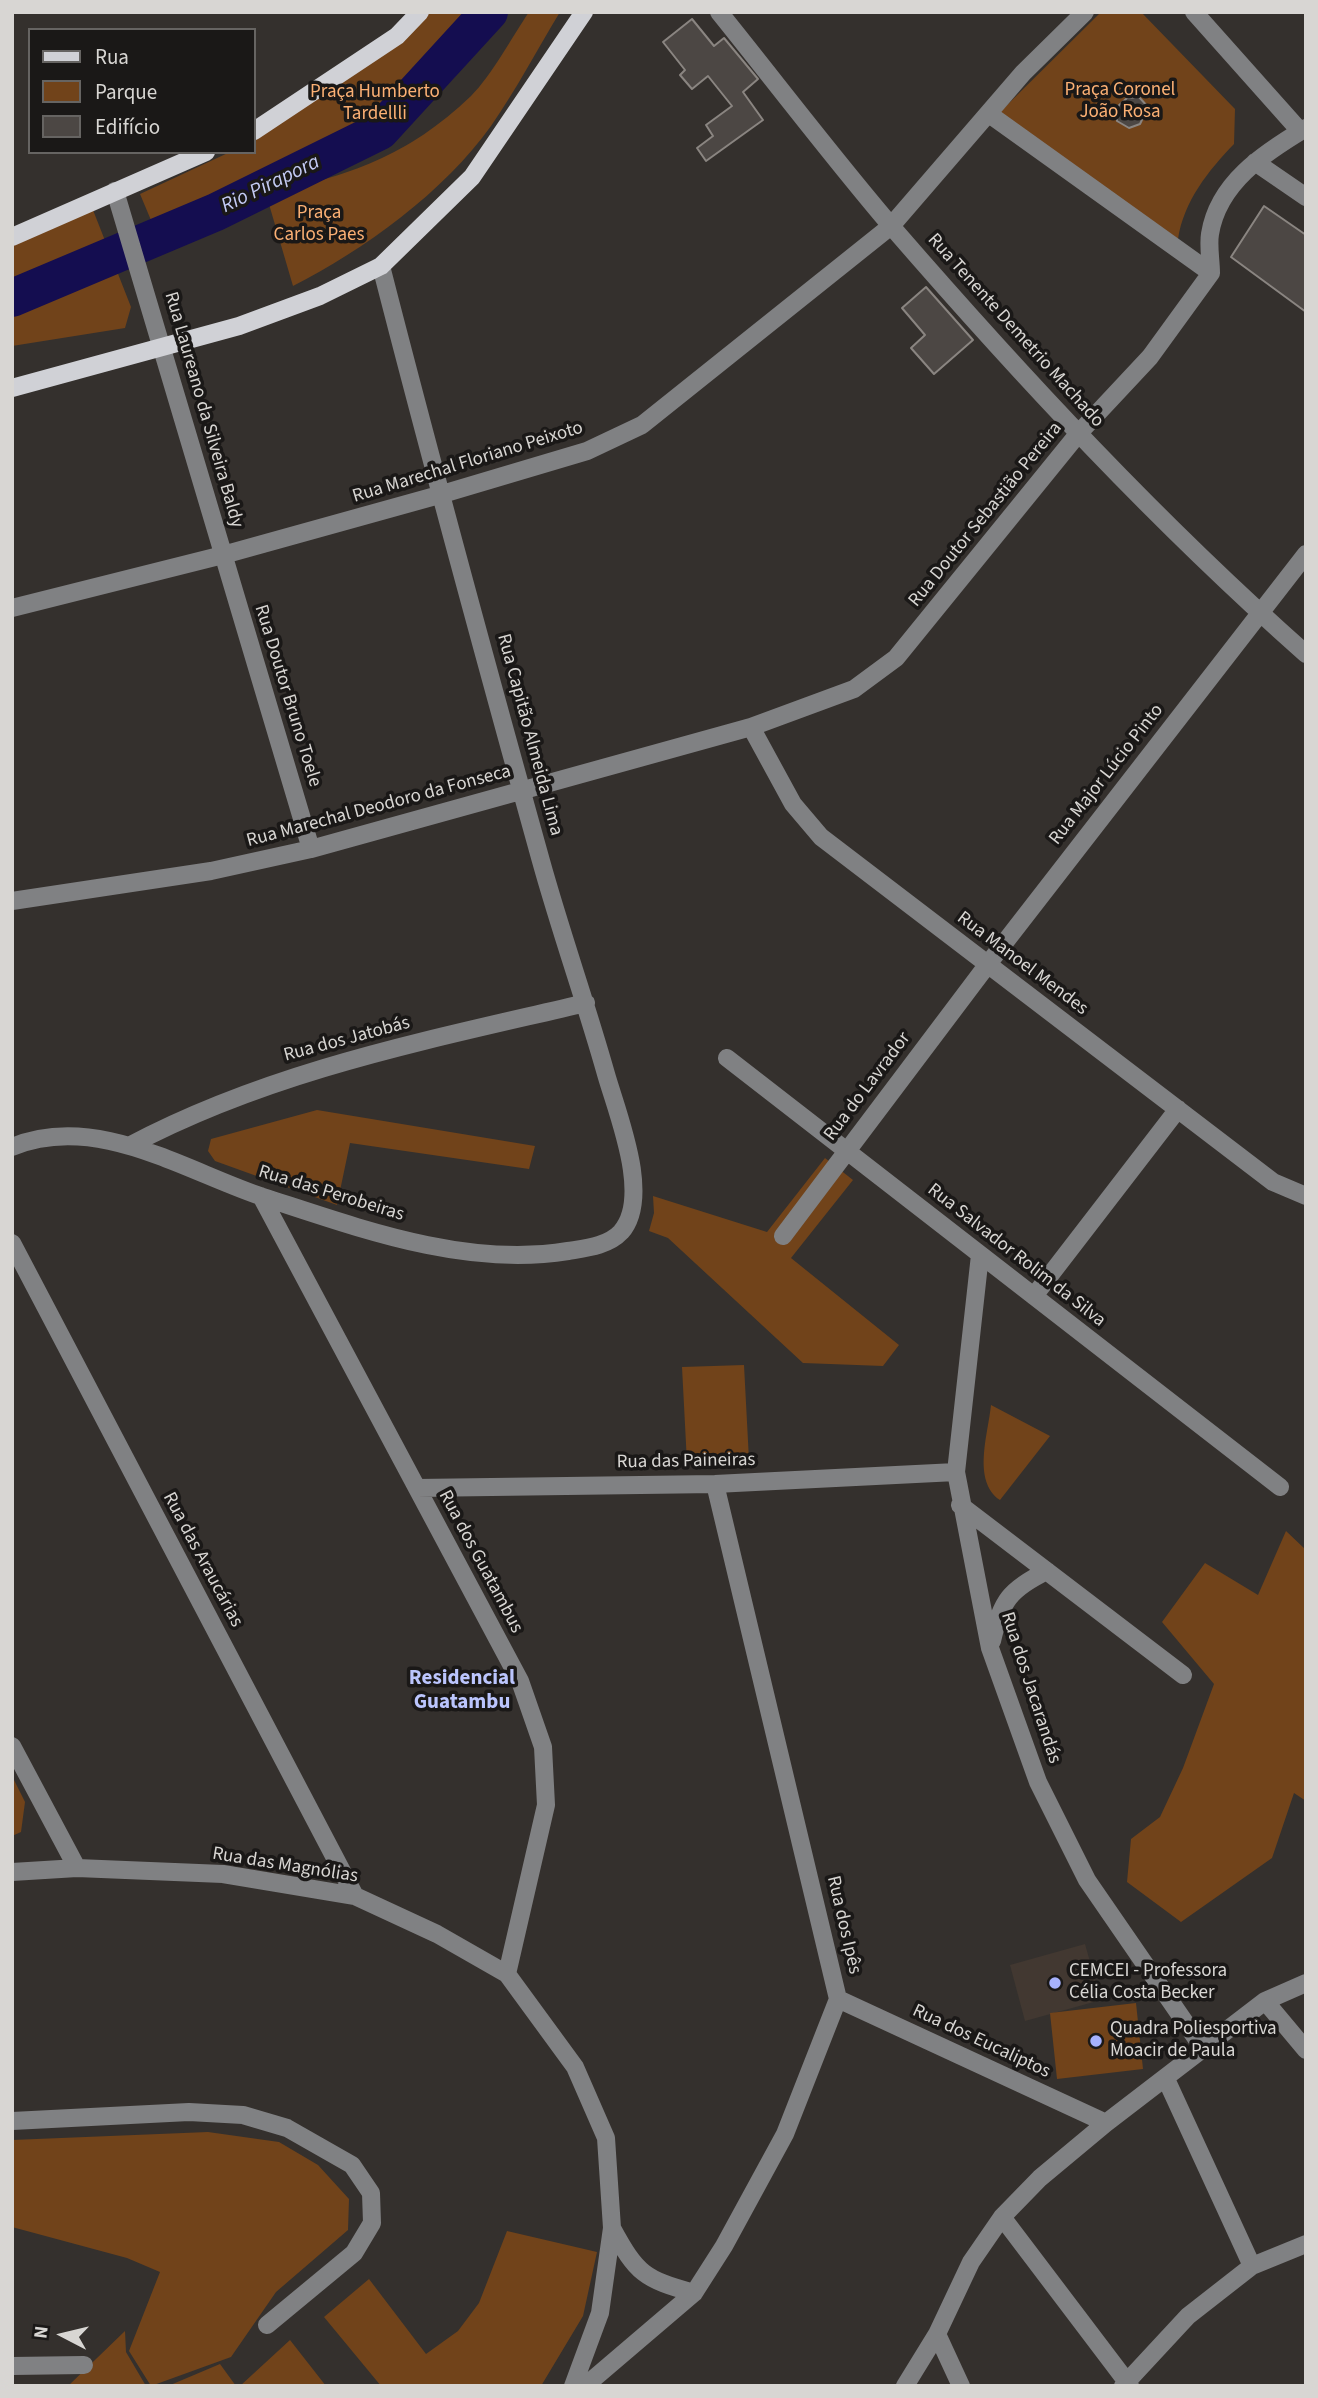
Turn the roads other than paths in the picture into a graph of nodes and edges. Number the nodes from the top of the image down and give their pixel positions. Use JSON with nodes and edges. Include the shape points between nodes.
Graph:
{"nodes":[{"id":1,"x":420,"y":12,"type":"edge"},
{"id":2,"x":584,"y":12,"type":"edge"},
{"id":3,"x":719,"y":12,"type":"edge"},
{"id":4,"x":1194,"y":12,"type":"edge"},
{"id":5,"x":1072,"y":16,"type":"edge"},
{"id":6,"x":989,"y":114,"type":"junction"},
{"id":7,"x":256,"y":130,"type":"edge"},
{"id":8,"x":1303,"y":130,"type":"edge"},
{"id":9,"x":202,"y":154,"type":"edge"},
{"id":10,"x":1255,"y":162,"type":"junction"},
{"id":11,"x":1306,"y":197,"type":"edge"},
{"id":12,"x":118,"y":199,"type":"junction"},
{"id":13,"x":891,"y":226,"type":"junction"},
{"id":14,"x":12,"y":237,"type":"edge"},
{"id":15,"x":382,"y":266,"type":"junction"},
{"id":16,"x":1211,"y":273,"type":"junction"},
{"id":17,"x":163,"y":347,"type":"junction"},
{"id":18,"x":12,"y":388,"type":"edge"},
{"id":19,"x":1078,"y":435,"type":"junction"},
{"id":20,"x":439,"y":495,"type":"junction"},
{"id":21,"x":1306,"y":554,"type":"edge"},
{"id":22,"x":223,"y":555,"type":"junction"},
{"id":23,"x":12,"y":608,"type":"edge"},
{"id":24,"x":1259,"y":612,"type":"junction"},
{"id":25,"x":1306,"y":654,"type":"edge"},
{"id":26,"x":751,"y":727,"type":"junction"},
{"id":27,"x":524,"y":790,"type":"junction"},
{"id":28,"x":311,"y":849,"type":"junction"},
{"id":29,"x":12,"y":901,"type":"edge"},
{"id":30,"x":988,"y":964,"type":"junction"},
{"id":31,"x":586,"y":1003,"type":"junction"},
{"id":32,"x":727,"y":1058,"type":"dead end"},
{"id":33,"x":1178,"y":1109,"type":"junction"},
{"id":34,"x":129,"y":1146,"type":"junction"},
{"id":35,"x":12,"y":1147,"type":"edge"},
{"id":36,"x":846,"y":1151,"type":"junction"},
{"id":37,"x":261,"y":1196,"type":"junction"},
{"id":38,"x":1306,"y":1196,"type":"edge"},
{"id":39,"x":631,"y":1215,"type":"joint"},
{"id":40,"x":783,"y":1236,"type":"dead end"},
{"id":41,"x":12,"y":1243,"type":"edge"},
{"id":42,"x":979,"y":1255,"type":"junction"},
{"id":43,"x":1034,"y":1296,"type":"junction"},
{"id":44,"x":956,"y":1472,"type":"junction"},
{"id":45,"x":715,"y":1483,"type":"junction"},
{"id":46,"x":1280,"y":1487,"type":"dead end"},
{"id":47,"x":417,"y":1488,"type":"junction"},
{"id":48,"x":960,"y":1505,"type":"junction"},
{"id":49,"x":1047,"y":1571,"type":"junction"},
{"id":50,"x":990,"y":1648,"type":"junction"},
{"id":51,"x":1183,"y":1675,"type":"dead end"},
{"id":52,"x":12,"y":1746,"type":"edge"},
{"id":53,"x":77,"y":1868,"type":"junction"},
{"id":54,"x":12,"y":1872,"type":"edge"},
{"id":55,"x":355,"y":1896,"type":"junction"},
{"id":56,"x":507,"y":1974,"type":"junction"},
{"id":57,"x":1306,"y":1983,"type":"edge"},
{"id":58,"x":838,"y":2000,"type":"junction"},
{"id":59,"x":1265,"y":2001,"type":"junction"},
{"id":60,"x":1202,"y":2048,"type":"junction"},
{"id":61,"x":1306,"y":2050,"type":"edge"},
{"id":62,"x":1166,"y":2079,"type":"junction"},
{"id":63,"x":12,"y":2121,"type":"edge"},
{"id":64,"x":1107,"y":2123,"type":"junction"},
{"id":65,"x":1002,"y":2217,"type":"junction"},
{"id":66,"x":612,"y":2228,"type":"junction"},
{"id":67,"x":1306,"y":2244,"type":"edge"},
{"id":68,"x":1252,"y":2266,"type":"junction"},
{"id":69,"x":694,"y":2293,"type":"junction"},
{"id":70,"x":267,"y":2325,"type":"dead end"},
{"id":71,"x":937,"y":2334,"type":"junction"},
{"id":72,"x":84,"y":2365,"type":"dead end"},
{"id":73,"x":12,"y":2366,"type":"edge"},
{"id":74,"x":1127,"y":2384,"type":"edge"},
{"id":75,"x":573,"y":2386,"type":"edge"},
{"id":76,"x":586,"y":2386,"type":"edge"},
{"id":77,"x":905,"y":2386,"type":"edge"},
{"id":78,"x":961,"y":2386,"type":"edge"}],
"edges":[{"from":1,"to":7,"type":"main road","via":[[397,36]]},
{"from":2,"to":15,"type":"main road","via":[[472,177]]},
{"from":3,"to":13,"type":"street","name":"Rua Tenente Demetrio Machado"},
{"from":4,"to":8,"type":"street"},
{"from":5,"to":6,"type":"street"},
{"from":6,"to":13,"type":"street","name":"Rua Marechal Floriano Peixoto"},
{"from":6,"to":16,"type":"street"},
{"from":8,"to":10,"type":"street"},
{"from":9,"to":12,"type":"main road"},
{"from":10,"to":11,"type":"street"},
{"from":10,"to":16,"type":"street","via":[[1235,179],[1220,204],[1210,235]]},
{"from":12,"to":14,"type":"main road"},
{"from":12,"to":17,"type":"street","name":"Rua Laureano da Silveira Baldy"},
{"from":13,"to":19,"type":"street","name":"Rua Tenente Demetrio Machado"},
{"from":13,"to":20,"type":"street","name":"Rua Marechal Floriano Peixoto","via":[[642,425],[587,451]]},
{"from":15,"to":17,"type":"main road","via":[[320,296],[239,326]]},
{"from":15,"to":20,"type":"street","name":"Rua Capitão Almeida Lima"},
{"from":16,"to":19,"type":"street","name":"Rua Doutor Sebastião Pereira","via":[[1150,357]]},
{"from":17,"to":18,"type":"main road"},
{"from":17,"to":22,"type":"street","name":"Rua Laureano da Silveira Baldy"},
{"from":19,"to":24,"type":"street","name":"Rua Tenente Demetrio Machado"},
{"from":19,"to":26,"type":"street","name":"Rua Doutor Sebastião Pereira","via":[[896,658],[854,689]]},
{"from":20,"to":22,"type":"street","name":"Rua Marechal Floriano Peixoto"},
{"from":20,"to":27,"type":"street","name":"Rua Capitão Almeida Lima"},
{"from":21,"to":24,"type":"street","name":"Rua Major Lúcio Pinto"},
{"from":22,"to":23,"type":"street","name":"Rua Marechal Floriano Peixoto"},
{"from":22,"to":28,"type":"street","name":"Rua Doutor Bruno Toele"},
{"from":24,"to":25,"type":"street","name":"Rua Tenente Demetrio Machado"},
{"from":24,"to":30,"type":"street","name":"Rua Major Lúcio Pinto"},
{"from":26,"to":27,"type":"street","name":"Rua Marechal Deodoro da Fonseca"},
{"from":26,"to":30,"type":"street","name":"Rua Manoel Mendes","via":[[793,804],[821,837]]},
{"from":27,"to":28,"type":"street","name":"Rua Marechal Deodoro da Fonseca"},
{"from":27,"to":31,"type":"street","name":"Rua Capitão Almeida Lima"},
{"from":28,"to":29,"type":"street","name":"Rua Marechal Deodoro da Fonseca","via":[[211,871]]},
{"from":30,"to":33,"type":"street","name":"Rua Manoel Mendes"},
{"from":30,"to":36,"type":"street","name":"Rua do Lavrador"},
{"from":31,"to":34,"type":"street","name":"Rua dos Jatobás","via":[[341,1060],[241,1093]]},
{"from":31,"to":39,"type":"street","name":"Rua Capitão Almeida Lima","via":[[634,1184]]},
{"from":32,"to":36,"type":"street","name":"Rua Salvador Rolim da Silva"},
{"from":33,"to":38,"type":"street","name":"Rua Manoel Mendes","via":[[1273,1182]]},
{"from":33,"to":43,"type":"street"},
{"from":34,"to":35,"type":"street","name":"Rua das Perobeiras","via":[[91,1136],[49,1137]]},
{"from":34,"to":37,"type":"street","name":"Rua das Perobeiras"},
{"from":36,"to":40,"type":"street","name":"Rua do Lavrador"},
{"from":36,"to":42,"type":"street","name":"Rua Salvador Rolim da Silva"},
{"from":37,"to":39,"type":"street","name":"Rua das Perobeiras","via":[[400,1238],[470,1252],[543,1255],[597,1246],[619,1234]]},
{"from":37,"to":47,"type":"street","name":"Rua dos Guatambus"},
{"from":41,"to":55,"type":"street","name":"Rua das Araucárias"},
{"from":42,"to":43,"type":"street","name":"Rua Salvador Rolim da Silva"},
{"from":42,"to":44,"type":"street","name":"Rua dos Jacarandás"},
{"from":43,"to":46,"type":"street","name":"Rua Salvador Rolim da Silva"},
{"from":44,"to":45,"type":"street","name":"Rua das Paineiras"},
{"from":44,"to":48,"type":"street","name":"Rua dos Jacarandás"},
{"from":45,"to":47,"type":"street","name":"Rua das Paineiras"},
{"from":45,"to":58,"type":"street","name":"Rua dos Ipês"},
{"from":47,"to":56,"type":"street","name":"Rua dos Guatambus","via":[[520,1681],[543,1747],[545,1805]]},
{"from":48,"to":49,"type":"street"},
{"from":48,"to":50,"type":"street","name":"Rua dos Jacarandás"},
{"from":49,"to":50,"type":"street","via":[[1022,1583],[1005,1599]]},
{"from":49,"to":51,"type":"street"},
{"from":50,"to":60,"type":"street","name":"Rua dos Jacarandás","via":[[1038,1782],[1087,1880]]},
{"from":52,"to":53,"type":"street"},
{"from":53,"to":54,"type":"street","name":"Rua das Magnólias"},
{"from":53,"to":55,"type":"street","name":"Rua das Magnólias","via":[[223,1874]]},
{"from":55,"to":56,"type":"street","name":"Rua das Magnólias","via":[[438,1934]]},
{"from":56,"to":66,"type":"street","name":"Rua das Magnólias","via":[[575,2067],[606,2138]]},
{"from":57,"to":59,"type":"street"},
{"from":58,"to":64,"type":"street","name":"Rua dos Eucaliptos"},
{"from":58,"to":69,"type":"street","name":"Rua dos Ipês","via":[[786,2134]]},
{"from":59,"to":60,"type":"street"},
{"from":59,"to":61,"type":"street"},
{"from":60,"to":62,"type":"street"},
{"from":62,"to":64,"type":"street"},
{"from":62,"to":68,"type":"street"},
{"from":63,"to":70,"type":"street","via":[[188,2112],[243,2115],[287,2128],[352,2165],[371,2193],[372,2223],[354,2253]]},
{"from":64,"to":65,"type":"street","via":[[1040,2178]]},
{"from":65,"to":71,"type":"street","via":[[971,2262]]},
{"from":65,"to":74,"type":"street"},
{"from":66,"to":69,"type":"street","via":[[632,2265],[656,2282]]},
{"from":66,"to":75,"type":"street","name":"Rua das Magnólias","via":[[600,2313]]},
{"from":67,"to":68,"type":"street"},
{"from":68,"to":74,"type":"street","via":[[1188,2316]]},
{"from":69,"to":76,"type":"street","name":"Rua dos Ipês"},
{"from":71,"to":77,"type":"street"},
{"from":71,"to":78,"type":"street"},
{"from":72,"to":73,"type":"street"}]}
